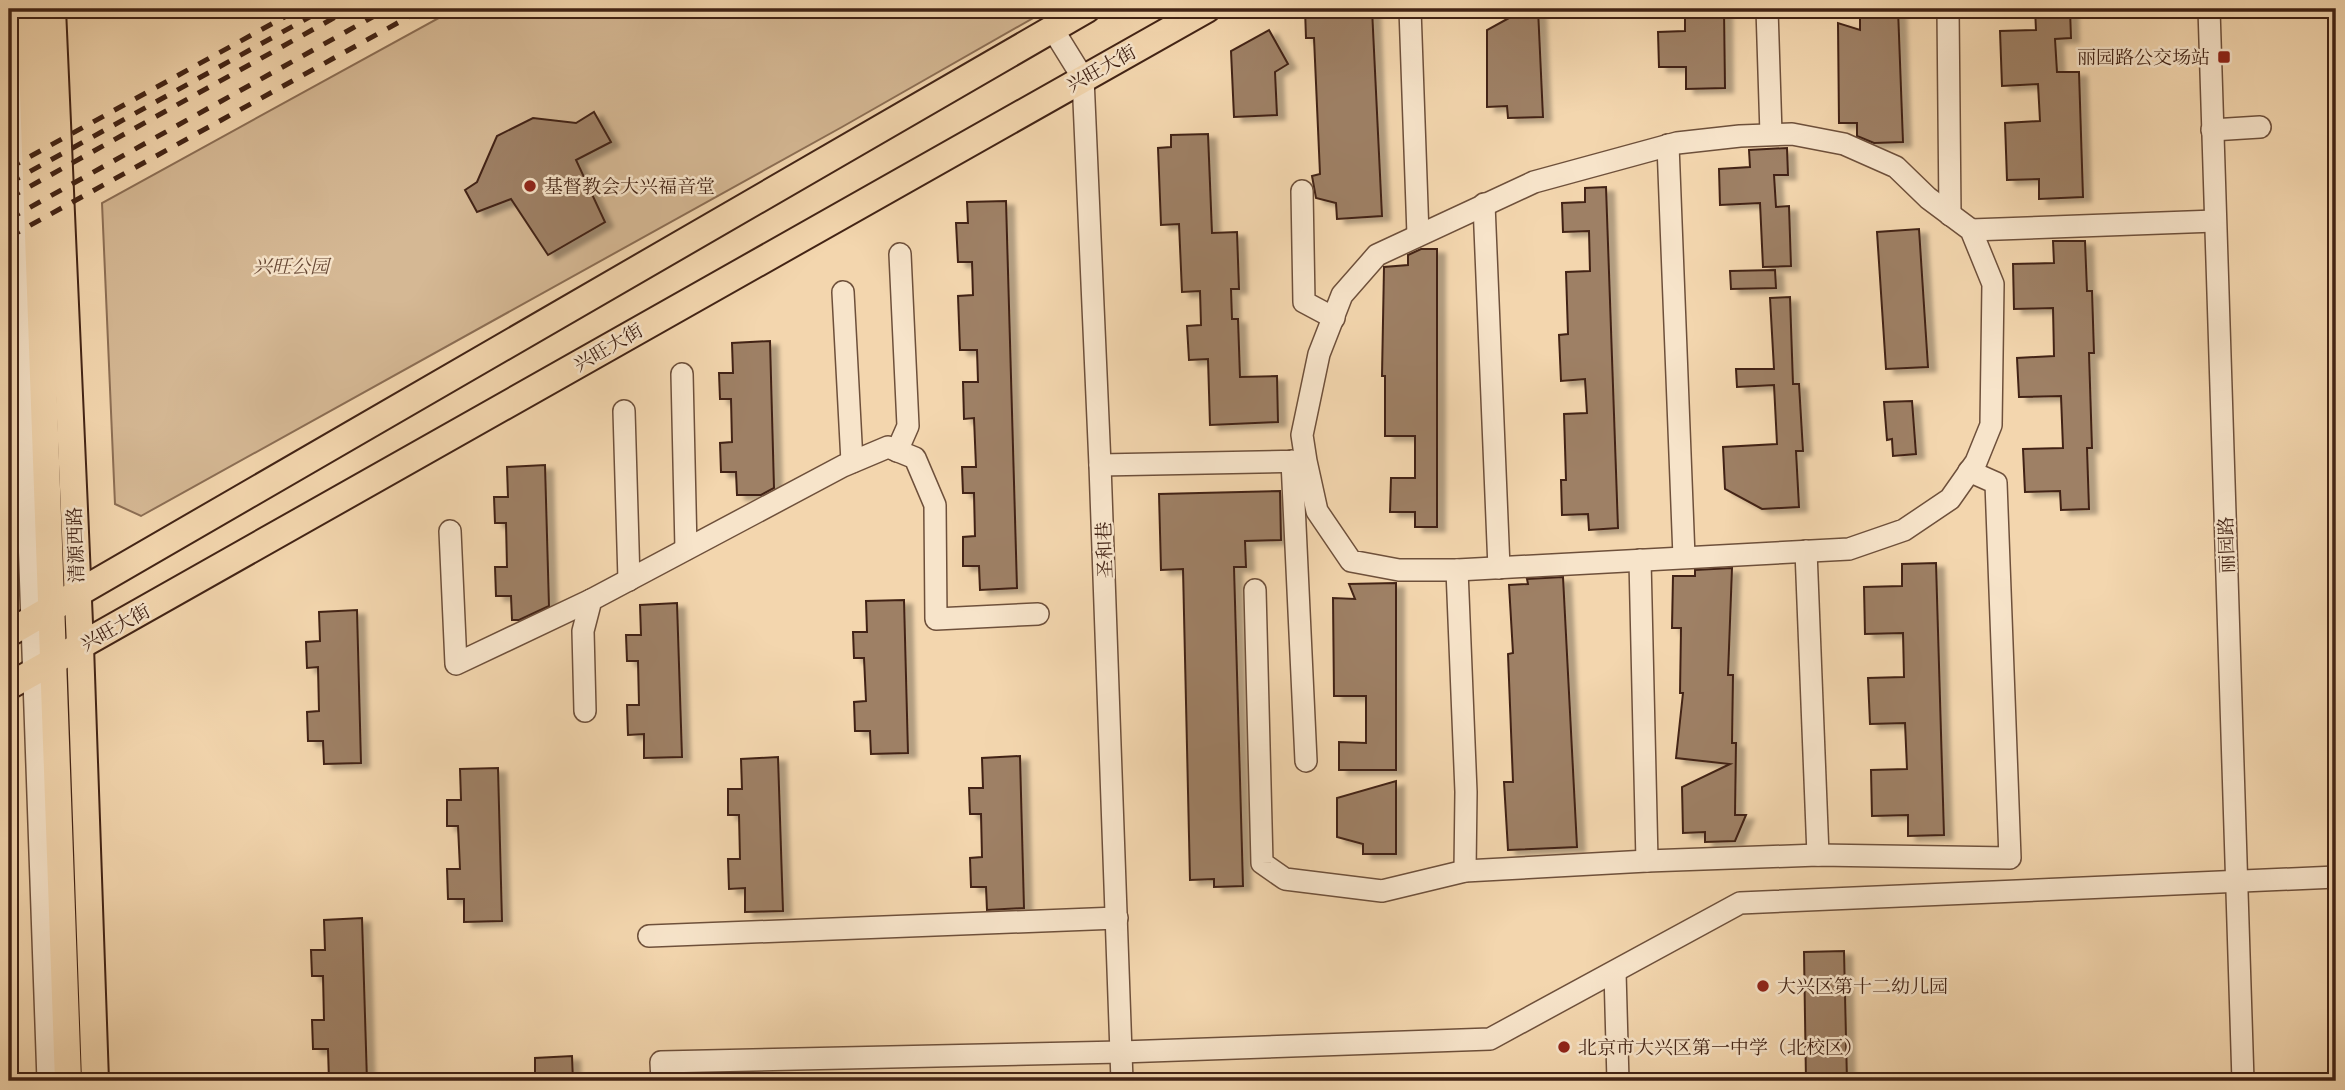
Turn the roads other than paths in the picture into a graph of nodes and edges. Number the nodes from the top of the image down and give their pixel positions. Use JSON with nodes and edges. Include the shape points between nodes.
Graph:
{"nodes":[{"id":1,"x":30,"y":9,"type":"edge"},
{"id":2,"x":52,"y":9,"type":"edge"},
{"id":3,"x":1087,"y":9,"type":"edge"},
{"id":4,"x":1207,"y":9,"type":"edge"},
{"id":5,"x":1410,"y":9,"type":"edge"},
{"id":6,"x":1767,"y":9,"type":"edge"},
{"id":7,"x":1948,"y":9,"type":"edge"},
{"id":8,"x":2208,"y":9,"type":"edge"},
{"id":9,"x":1052,"y":28,"type":"junction"},
{"id":10,"x":9,"y":38,"type":"edge"},
{"id":11,"x":1083,"y":78,"type":"junction"},
{"id":12,"x":2260,"y":127,"type":"dead end"},
{"id":13,"x":2212,"y":130,"type":"junction"},
{"id":14,"x":1771,"y":134,"type":"junction"},
{"id":15,"x":1668,"y":145,"type":"junction"},
{"id":16,"x":1302,"y":191,"type":"dead end"},
{"id":17,"x":1484,"y":204,"type":"junction"},
{"id":18,"x":1950,"y":215,"type":"junction"},
{"id":19,"x":2215,"y":221,"type":"junction"},
{"id":20,"x":1971,"y":230,"type":"junction"},
{"id":21,"x":1418,"y":235,"type":"junction"},
{"id":22,"x":901,"y":254,"type":"dead end"},
{"id":23,"x":843,"y":292,"type":"dead end"},
{"id":24,"x":1334,"y":318,"type":"junction"},
{"id":25,"x":682,"y":374,"type":"dead end"},
{"id":26,"x":624,"y":411,"type":"dead end"},
{"id":27,"x":897,"y":451,"type":"junction"},
{"id":28,"x":1299,"y":461,"type":"junction"},
{"id":29,"x":852,"y":462,"type":"junction"},
{"id":30,"x":1100,"y":465,"type":"junction"},
{"id":31,"x":1969,"y":471,"type":"junction"},
{"id":32,"x":450,"y":531,"type":"dead end"},
{"id":33,"x":686,"y":549,"type":"junction"},
{"id":34,"x":1806,"y":551,"type":"junction"},
{"id":35,"x":1684,"y":558,"type":"junction"},
{"id":36,"x":1640,"y":560,"type":"junction"},
{"id":37,"x":1499,"y":568,"type":"junction"},
{"id":38,"x":1457,"y":570,"type":"junction"},
{"id":39,"x":629,"y":580,"type":"junction"},
{"id":40,"x":1255,"y":590,"type":"dead end"},
{"id":41,"x":78,"y":593,"type":"junction"},
{"id":42,"x":591,"y":600,"type":"junction"},
{"id":43,"x":41,"y":614,"type":"junction"},
{"id":44,"x":1038,"y":614,"type":"dead end"},
{"id":45,"x":9,"y":633,"type":"edge"},
{"id":46,"x":80,"y":646,"type":"junction"},
{"id":47,"x":43,"y":666,"type":"junction"},
{"id":48,"x":9,"y":686,"type":"edge"},
{"id":49,"x":585,"y":711,"type":"dead end"},
{"id":50,"x":1306,"y":761,"type":"dead end"},
{"id":51,"x":1818,"y":855,"type":"junction"},
{"id":52,"x":1647,"y":861,"type":"junction"},
{"id":53,"x":1465,"y":871,"type":"junction"},
{"id":54,"x":2336,"y":877,"type":"edge"},
{"id":55,"x":2237,"y":882,"type":"junction"},
{"id":56,"x":1117,"y":918,"type":"junction"},
{"id":57,"x":649,"y":936,"type":"dead end"},
{"id":58,"x":1615,"y":972,"type":"junction"},
{"id":59,"x":1121,"y":1052,"type":"junction"},
{"id":60,"x":661,"y":1072,"type":"edge"},
{"id":61,"x":48,"y":1081,"type":"edge"},
{"id":62,"x":68,"y":1081,"type":"edge"},
{"id":63,"x":95,"y":1081,"type":"edge"},
{"id":64,"x":1122,"y":1081,"type":"edge"},
{"id":65,"x":1618,"y":1081,"type":"edge"},
{"id":66,"x":2243,"y":1081,"type":"edge"}],
"edges":[{"from":1,"to":43,"type":"main road","name":"清源西路"},
{"from":2,"to":41,"type":"main road","name":"清源西路"},
{"from":3,"to":9,"type":"main road"},
{"from":4,"to":11,"type":"main road","name":"兴旺大街"},
{"from":5,"to":21,"type":"street"},
{"from":6,"to":14,"type":"street"},
{"from":7,"to":18,"type":"street"},
{"from":8,"to":13,"type":"street","name":"丽园路"},
{"from":9,"to":11,"type":"street","name":"圣和巷"},
{"from":9,"to":41,"type":"main road"},
{"from":10,"to":43,"type":"street","name":"清源西路"},
{"from":11,"to":30,"type":"street","name":"圣和巷"},
{"from":11,"to":46,"type":"main road","name":"兴旺大街"},
{"from":12,"to":13,"type":"street"},
{"from":13,"to":19,"type":"street","name":"丽园路"},
{"from":14,"to":15,"type":"street"},
{"from":14,"to":18,"type":"street","via":[[1844,144],[1896,167]]},
{"from":15,"to":17,"type":"street","via":[[1534,183]]},
{"from":15,"to":35,"type":"street"},
{"from":16,"to":24,"type":"street","via":[[1304,302]]},
{"from":17,"to":21,"type":"street"},
{"from":17,"to":37,"type":"street"},
{"from":18,"to":20,"type":"street"},
{"from":19,"to":20,"type":"street"},
{"from":19,"to":55,"type":"street","name":"丽园路"},
{"from":20,"to":31,"type":"street","via":[[1993,284],[1991,425]]},
{"from":21,"to":24,"type":"street","via":[[1377,255],[1342,295]]},
{"from":22,"to":27,"type":"street","via":[[908,426]]},
{"from":23,"to":29,"type":"street"},
{"from":24,"to":28,"type":"street","via":[[1319,354]]},
{"from":25,"to":33,"type":"street"},
{"from":26,"to":39,"type":"street"},
{"from":27,"to":29,"type":"street","via":[[888,447]]},
{"from":27,"to":44,"type":"street","via":[[915,458],[935,505],[936,619]]},
{"from":28,"to":30,"type":"street"},
{"from":28,"to":38,"type":"street","via":[[1317,511],[1351,561],[1399,570]]},
{"from":28,"to":50,"type":"street"},
{"from":29,"to":33,"type":"street"},
{"from":30,"to":56,"type":"street","name":"圣和巷"},
{"from":31,"to":34,"type":"street","via":[[1950,499],[1904,530],[1849,549]]},
{"from":31,"to":51,"type":"street","via":[[1996,483],[2010,858]]},
{"from":32,"to":42,"type":"street","via":[[456,664]]},
{"from":33,"to":39,"type":"street"},
{"from":34,"to":35,"type":"street"},
{"from":34,"to":51,"type":"street"},
{"from":35,"to":36,"type":"street"},
{"from":36,"to":37,"type":"street"},
{"from":36,"to":52,"type":"street"},
{"from":37,"to":38,"type":"street"},
{"from":38,"to":53,"type":"street"},
{"from":39,"to":42,"type":"street"},
{"from":40,"to":53,"type":"street","via":[[1262,863],[1286,879],[1382,891]]},
{"from":41,"to":43,"type":"main road"},
{"from":41,"to":46,"type":"main road","name":"清源西路"},
{"from":42,"to":49,"type":"street","via":[[583,631]]},
{"from":43,"to":45,"type":"main road"},
{"from":43,"to":47,"type":"main road","name":"清源西路"},
{"from":46,"to":47,"type":"main road","name":"兴旺大街"},
{"from":46,"to":63,"type":"main road","name":"清源西路"},
{"from":47,"to":48,"type":"main road","name":"兴旺大街"},
{"from":47,"to":61,"type":"street","name":"清源西路"},
{"from":47,"to":62,"type":"main road","name":"清源西路"},
{"from":51,"to":52,"type":"street"},
{"from":52,"to":53,"type":"street"},
{"from":54,"to":55,"type":"street"},
{"from":55,"to":58,"type":"street","via":[[1740,904]]},
{"from":55,"to":66,"type":"street","name":"丽园路"},
{"from":56,"to":57,"type":"street"},
{"from":56,"to":59,"type":"street","name":"圣和巷"},
{"from":58,"to":59,"type":"street","via":[[1490,1039]]},
{"from":58,"to":65,"type":"street"},
{"from":59,"to":60,"type":"street"},
{"from":59,"to":64,"type":"street","name":"圣和巷"}]}
